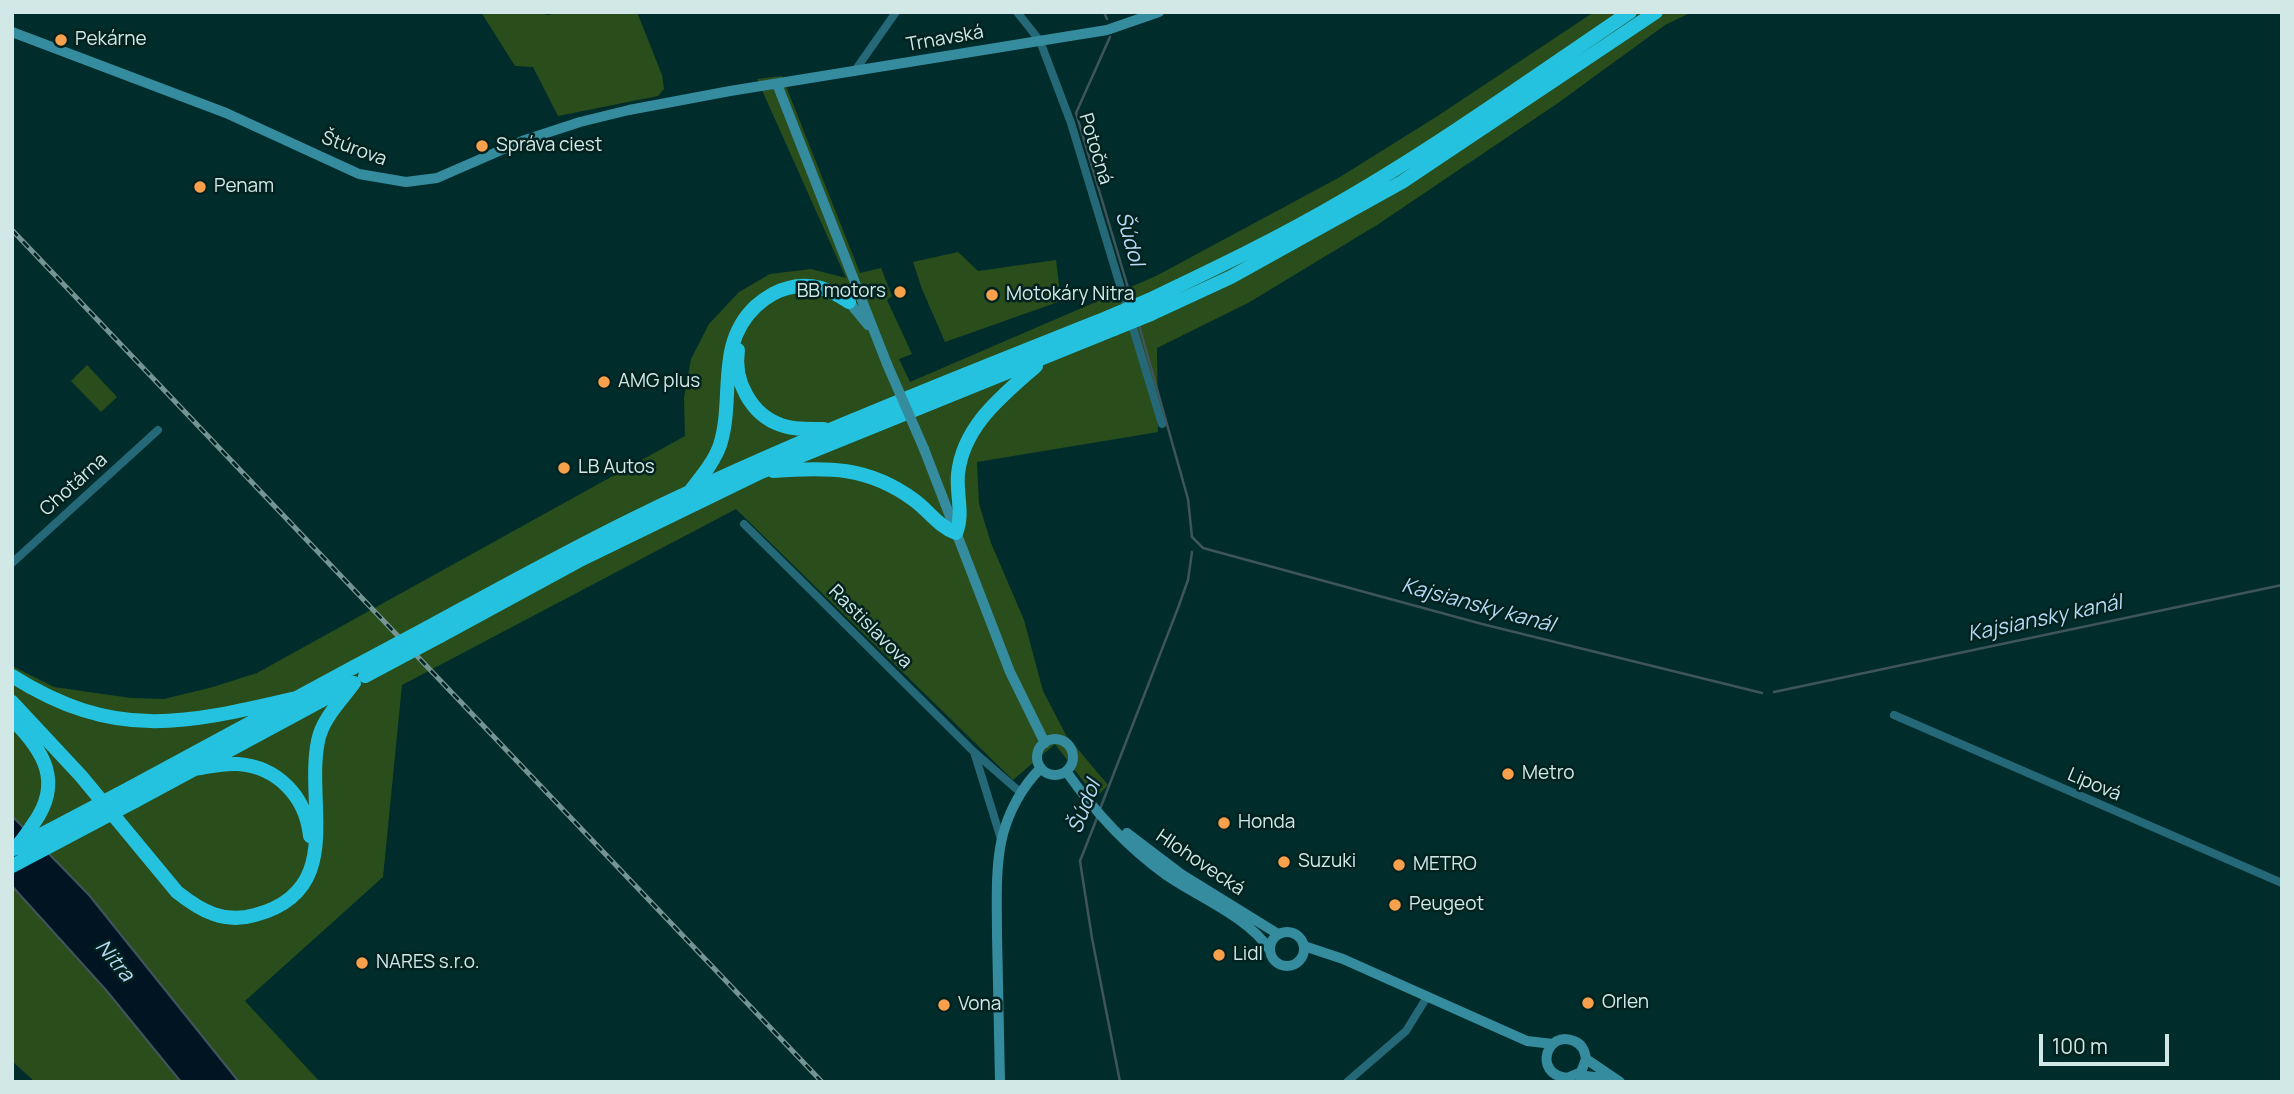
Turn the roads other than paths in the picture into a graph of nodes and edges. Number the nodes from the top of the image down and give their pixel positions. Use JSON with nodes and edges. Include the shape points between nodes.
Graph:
{"nodes":[{"id":1,"x":896,"y":12,"type":"edge"},
{"id":2,"x":1017,"y":12,"type":"edge"},
{"id":3,"x":1630,"y":12,"type":"edge"},
{"id":4,"x":1656,"y":12,"type":"edge"},
{"id":5,"x":1156,"y":13,"type":"edge"},
{"id":6,"x":12,"y":32,"type":"edge"},
{"id":7,"x":1040,"y":41,"type":"junction"},
{"id":8,"x":853,"y":72,"type":"junction"},
{"id":9,"x":777,"y":84,"type":"junction"},
{"id":10,"x":858,"y":288,"type":"junction"},
{"id":11,"x":849,"y":302,"type":"junction"},
{"id":12,"x":1150,"y":307,"type":"junction"},
{"id":13,"x":1112,"y":323,"type":"junction"},
{"id":14,"x":879,"y":343,"type":"junction"},
{"id":15,"x":1043,"y":360,"type":"junction"},
{"id":16,"x":1162,"y":424,"type":"dead end"},
{"id":17,"x":158,"y":430,"type":"dead end"},
{"id":18,"x":829,"y":430,"type":"junction"},
{"id":19,"x":761,"y":472,"type":"junction"},
{"id":20,"x":687,"y":493,"type":"junction"},
{"id":21,"x":744,"y":524,"type":"dead end"},
{"id":22,"x":956,"y":533,"type":"junction"},
{"id":23,"x":12,"y":563,"type":"edge"},
{"id":24,"x":358,"y":675,"type":"junction"},
{"id":25,"x":12,"y":676,"type":"edge"},
{"id":26,"x":12,"y":691,"type":"edge"},
{"id":27,"x":296,"y":698,"type":"junction"},
{"id":28,"x":12,"y":702,"type":"edge"},
{"id":29,"x":1894,"y":715,"type":"dead end"},
{"id":30,"x":12,"y":719,"type":"edge"},
{"id":31,"x":1035,"y":725,"type":"junction"},
{"id":32,"x":1045,"y":743,"type":"junction"},
{"id":33,"x":974,"y":752,"type":"junction"},
{"id":34,"x":1041,"y":768,"type":"junction"},
{"id":35,"x":194,"y":769,"type":"junction"},
{"id":36,"x":1066,"y":771,"type":"junction"},
{"id":37,"x":1032,"y":778,"type":"junction"},
{"id":38,"x":1021,"y":793,"type":"junction"},
{"id":39,"x":132,"y":794,"type":"junction"},
{"id":40,"x":1104,"y":818,"type":"junction"},
{"id":41,"x":1002,"y":840,"type":"junction"},
{"id":42,"x":14,"y":849,"type":"edge"},
{"id":43,"x":12,"y":866,"type":"edge"},
{"id":44,"x":2282,"y":883,"type":"edge"},
{"id":45,"x":1278,"y":934,"type":"junction"},
{"id":46,"x":1304,"y":946,"type":"junction"},
{"id":47,"x":1269,"y":949,"type":"junction"},
{"id":48,"x":1301,"y":959,"type":"junction"},
{"id":49,"x":1343,"y":959,"type":"junction"},
{"id":50,"x":1427,"y":997,"type":"junction"},
{"id":51,"x":1527,"y":1041,"type":"junction"},
{"id":52,"x":1553,"y":1044,"type":"junction"},
{"id":53,"x":1546,"y":1058,"type":"junction"},
{"id":54,"x":1586,"y":1059,"type":"junction"},
{"id":55,"x":1577,"y":1075,"type":"junction"},
{"id":56,"x":1618,"y":1081,"type":"edge"},
{"id":57,"x":1000,"y":1082,"type":"edge"},
{"id":58,"x":1347,"y":1082,"type":"edge"}],
"edges":[{"from":1,"to":8,"type":"street"},
{"from":2,"to":7,"type":"street","name":"Potočná"},
{"from":3,"to":12,"type":"highway","via":[[1344,200]]},
{"from":4,"to":12,"type":"highway","via":[[1402,182],[1231,277]]},
{"from":5,"to":7,"type":"street","name":"Trnavská","via":[[1107,30]]},
{"from":6,"to":9,"type":"street","name":"Štúrova","via":[[226,113],[359,174],[397,181],[436,178],[522,141],[603,116]]},
{"from":7,"to":8,"type":"street","name":"Trnavská"},
{"from":7,"to":16,"type":"street","name":"Potočná","via":[[1071,123]]},
{"from":8,"to":9,"type":"street","name":"Trnavská"},
{"from":9,"to":10,"type":"street"},
{"from":10,"to":11,"type":"street"},
{"from":10,"to":14,"type":"street"},
{"from":11,"to":14,"type":"street"},
{"from":11,"to":18,"type":"highway","via":[[807,291],[774,299],[747,326],[737,356],[741,383],[760,413],[781,425]]},
{"from":11,"to":20,"type":"highway","via":[[835,292],[806,285],[770,295],[752,310],[730,353],[721,442],[712,464]]},
{"from":12,"to":13,"type":"highway","bridge":true},
{"from":13,"to":15,"type":"highway"},
{"from":13,"to":18,"type":"highway"},
{"from":14,"to":22,"type":"street","bridge":true},
{"from":15,"to":19,"type":"highway"},
{"from":15,"to":22,"type":"highway","via":[[992,406],[971,434],[960,461],[961,521]]},
{"from":17,"to":23,"type":"street","name":"Chotárna"},
{"from":18,"to":20,"type":"highway"},
{"from":19,"to":22,"type":"highway","via":[[819,468],[864,474],[899,490],[943,528]]},
{"from":19,"to":24,"type":"highway","bridge":true},
{"from":20,"to":24,"type":"highway","bridge":true,"via":[[427,628]]},
{"from":21,"to":33,"type":"street","name":"Rastislavova"},
{"from":22,"to":31,"type":"street"},
{"from":24,"to":27,"type":"highway"},
{"from":24,"to":28,"type":"highway","via":[[326,720],[318,740],[317,837],[311,868],[303,883],[279,906],[238,918],[210,914],[177,892],[81,776]]},
{"from":24,"to":35,"type":"highway"},
{"from":25,"to":27,"type":"highway","via":[[71,706],[152,722],[206,718]]},
{"from":26,"to":35,"type":"highway","via":[[87,772],[169,875],[195,899],[228,912],[255,910],[276,901],[306,866],[310,838],[303,806],[282,780],[262,770],[241,764]]},
{"from":27,"to":39,"type":"highway"},
{"from":29,"to":44,"type":"street","name":"Lipová"},
{"from":30,"to":42,"type":"highway","via":[[36,746],[48,773],[42,811]]},
{"from":31,"to":32,"type":"street"},
{"from":31,"to":37,"type":"street"},
{"from":32,"to":34,"type":"street","via":[[1037,755]]},
{"from":32,"to":36,"type":"street","via":[[1057,740],[1069,746],[1073,761]]},
{"from":33,"to":38,"type":"street","name":"Rastislavova"},
{"from":33,"to":41,"type":"street","name":"Rastislavova"},
{"from":34,"to":36,"type":"street","via":[[1054,775]]},
{"from":34,"to":37,"type":"street"},
{"from":35,"to":39,"type":"highway"},
{"from":36,"to":40,"type":"street"},
{"from":37,"to":38,"type":"street"},
{"from":38,"to":41,"type":"street"},
{"from":39,"to":42,"type":"highway","bridge":true},
{"from":39,"to":43,"type":"highway","bridge":true},
{"from":40,"to":45,"type":"street","name":"Hlohovecká","via":[[1181,874]]},
{"from":40,"to":47,"type":"street","name":"Hlohovecká","via":[[1132,848],[1200,898],[1245,924]]},
{"from":41,"to":57,"type":"street","via":[[997,907]]},
{"from":45,"to":46,"type":"street","via":[[1295,934]]},
{"from":45,"to":47,"type":"street"},
{"from":46,"to":48,"type":"street"},
{"from":46,"to":49,"type":"street"},
{"from":47,"to":48,"type":"street","via":[[1280,965],[1289,967]]},
{"from":48,"to":49,"type":"street"},
{"from":49,"to":50,"type":"street"},
{"from":50,"to":51,"type":"street"},
{"from":50,"to":58,"type":"street","via":[[1406,1031]]},
{"from":51,"to":52,"type":"street"},
{"from":51,"to":53,"type":"street"},
{"from":52,"to":53,"type":"street"},
{"from":52,"to":54,"type":"street","via":[[1562,1039],[1576,1041]]},
{"from":53,"to":55,"type":"street","via":[[1557,1076]]},
{"from":54,"to":55,"type":"street"},
{"from":54,"to":56,"type":"street"},
{"from":55,"to":56,"type":"street"}]}
